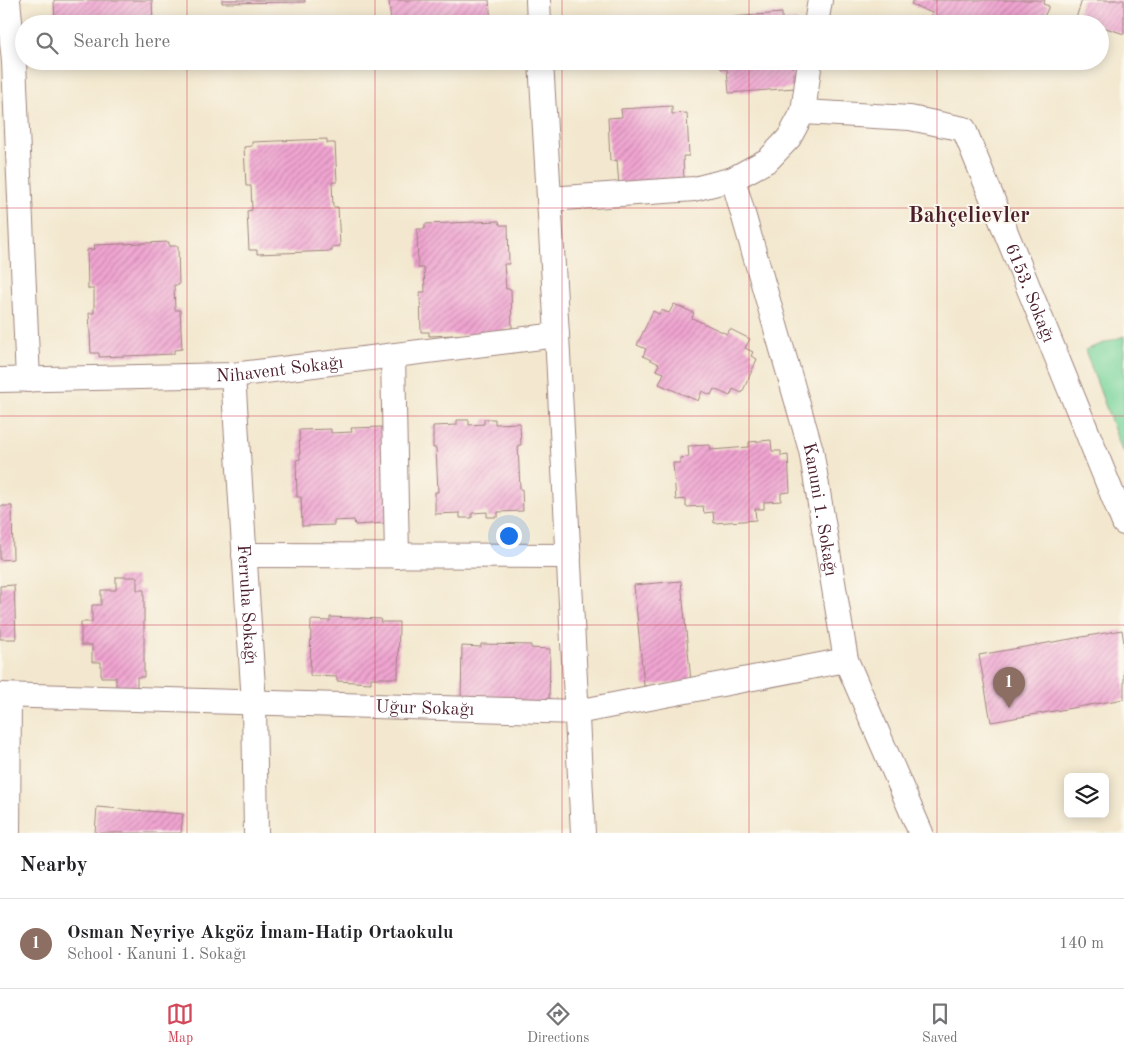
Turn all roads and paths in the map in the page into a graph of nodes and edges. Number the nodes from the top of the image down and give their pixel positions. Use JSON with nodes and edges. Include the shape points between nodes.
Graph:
{"nodes":[{"id":1,"x":8,"y":0,"type":"edge"},
{"id":2,"x":538,"y":0,"type":"edge"},
{"id":3,"x":820,"y":0,"type":"edge"},
{"id":4,"x":539,"y":15,"type":"edge"},
{"id":5,"x":818,"y":15,"type":"edge"},
{"id":6,"x":15,"y":55,"type":"edge"},
{"id":7,"x":16,"y":70,"type":"edge"},
{"id":8,"x":542,"y":70,"type":"edge"},
{"id":9,"x":809,"y":70,"type":"edge"},
{"id":10,"x":803,"y":112,"type":"junction"},
{"id":11,"x":733,"y":180,"type":"junction"},
{"id":12,"x":549,"y":199,"type":"junction"},
{"id":13,"x":557,"y":335,"type":"junction"},
{"id":14,"x":394,"y":356,"type":"junction"},
{"id":15,"x":232,"y":375,"type":"junction"},
{"id":16,"x":0,"y":380,"type":"edge"},
{"id":17,"x":28,"y":380,"type":"junction"},
{"id":18,"x":1124,"y":523,"type":"edge"},
{"id":19,"x":244,"y":555,"type":"junction"},
{"id":20,"x":397,"y":556,"type":"junction"},
{"id":21,"x":569,"y":556,"type":"junction"},
{"id":22,"x":846,"y":660,"type":"junction"},
{"id":23,"x":4,"y":696,"type":"edge"},
{"id":24,"x":254,"y":703,"type":"junction"},
{"id":25,"x":577,"y":712,"type":"junction"},
{"id":26,"x":8,"y":833,"type":"edge"},
{"id":27,"x":256,"y":833,"type":"edge"},
{"id":28,"x":583,"y":833,"type":"edge"},
{"id":29,"x":922,"y":833,"type":"edge"}],
"edges":[{"from":1,"to":6,"type":"street"},
{"from":2,"to":4,"type":"street"},
{"from":3,"to":5,"type":"street"},
{"from":7,"to":17,"type":"street"},
{"from":8,"to":12,"type":"street"},
{"from":9,"to":10,"type":"street"},
{"from":10,"to":11,"type":"street","via":[[789,138],[768,160]]},
{"from":10,"to":18,"type":"street","name":"6153. Sokağı","via":[[910,118],[964,129]]},
{"from":11,"to":12,"type":"street","via":[[694,189]]},
{"from":11,"to":22,"type":"street","name":"Kanuni 1. Sokağı","via":[[811,450]]},
{"from":12,"to":13,"type":"street"},
{"from":13,"to":14,"type":"street","name":"Nihavent Sokağı"},
{"from":13,"to":21,"type":"street"},
{"from":14,"to":15,"type":"street","name":"Nihavent Sokağı"},
{"from":14,"to":20,"type":"street"},
{"from":15,"to":17,"type":"street","name":"Nihavent Sokağı"},
{"from":15,"to":19,"type":"street","name":"Ferruha Sokağı"},
{"from":16,"to":17,"type":"street","name":"Nihavent Sokağı"},
{"from":19,"to":20,"type":"street"},
{"from":19,"to":24,"type":"street","name":"Ferruha Sokağı"},
{"from":20,"to":21,"type":"street"},
{"from":21,"to":25,"type":"street"},
{"from":22,"to":25,"type":"street","name":"Uğur Sokağı"},
{"from":22,"to":29,"type":"street","name":"Kanuni 1. Sokağı"},
{"from":23,"to":24,"type":"street","name":"Uğur Sokağı"},
{"from":23,"to":26,"type":"street"},
{"from":24,"to":25,"type":"street","name":"Uğur Sokağı"},
{"from":24,"to":27,"type":"street","name":"Ferruha Sokağı"},
{"from":25,"to":28,"type":"street"}]}
